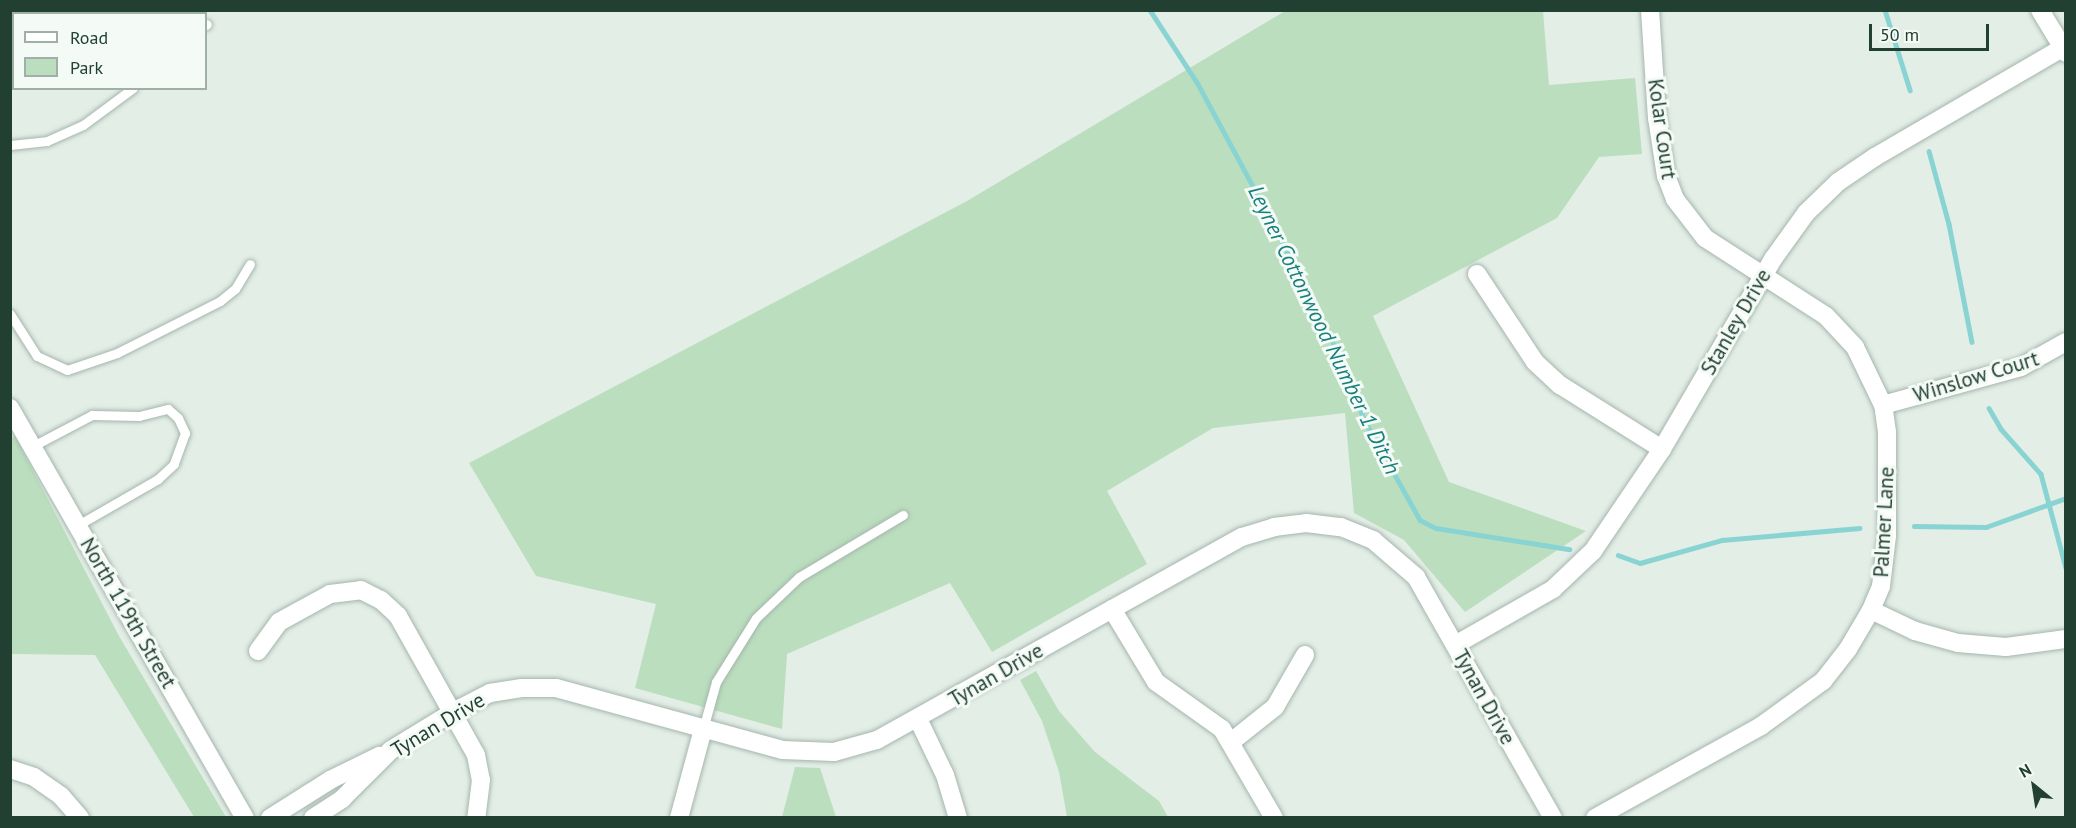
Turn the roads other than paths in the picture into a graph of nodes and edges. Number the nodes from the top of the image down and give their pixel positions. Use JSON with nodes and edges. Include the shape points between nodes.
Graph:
{"nodes":[{"id":1,"x":1650,"y":10,"type":"edge"},
{"id":2,"x":2040,"y":10,"type":"edge"},
{"id":3,"x":2064,"y":49,"type":"edge"},
{"id":4,"x":130,"y":90,"type":"edge"},
{"id":5,"x":10,"y":145,"type":"edge"},
{"id":6,"x":250,"y":264,"type":"dead end"},
{"id":7,"x":1477,"y":274,"type":"dead end"},
{"id":8,"x":1764,"y":276,"type":"junction"},
{"id":9,"x":10,"y":314,"type":"edge"},
{"id":10,"x":2066,"y":342,"type":"edge"},
{"id":11,"x":1883,"y":405,"type":"junction"},
{"id":12,"x":10,"y":408,"type":"edge"},
{"id":13,"x":33,"y":446,"type":"junction"},
{"id":14,"x":1662,"y":449,"type":"junction"},
{"id":15,"x":903,"y":515,"type":"dead end"},
{"id":16,"x":78,"y":525,"type":"junction"},
{"id":17,"x":1112,"y":609,"type":"junction"},
{"id":18,"x":1871,"y":610,"type":"junction"},
{"id":19,"x":2066,"y":639,"type":"edge"},
{"id":20,"x":1455,"y":645,"type":"junction"},
{"id":21,"x":258,"y":651,"type":"dead end"},
{"id":22,"x":1305,"y":655,"type":"dead end"},
{"id":23,"x":453,"y":712,"type":"junction"},
{"id":24,"x":918,"y":719,"type":"junction"},
{"id":25,"x":703,"y":729,"type":"junction"},
{"id":26,"x":1231,"y":742,"type":"junction"},
{"id":27,"x":392,"y":750,"type":"junction"},
{"id":28,"x":10,"y":769,"type":"edge"},
{"id":29,"x":80,"y":818,"type":"edge"},
{"id":30,"x":245,"y":818,"type":"edge"},
{"id":31,"x":270,"y":818,"type":"edge"},
{"id":32,"x":313,"y":818,"type":"edge"},
{"id":33,"x":476,"y":818,"type":"edge"},
{"id":34,"x":679,"y":818,"type":"edge"},
{"id":35,"x":958,"y":818,"type":"edge"},
{"id":36,"x":1274,"y":818,"type":"edge"},
{"id":37,"x":1553,"y":818,"type":"edge"},
{"id":38,"x":1595,"y":818,"type":"edge"}],
"edges":[{"from":1,"to":8,"type":"street","name":"Kolar Court","via":[[1657,118],[1666,176],[1675,199],[1705,238]]},
{"from":2,"to":3,"type":"street"},
{"from":3,"to":8,"type":"street","name":"Stanley Drive","via":[[1838,182],[1806,213]]},
{"from":4,"to":5,"type":"lane","via":[[83,125],[47,141]]},
{"from":6,"to":9,"type":"lane","via":[[235,289],[220,301],[117,352],[68,370],[37,356]]},
{"from":7,"to":14,"type":"street","via":[[1535,362],[1560,385]]},
{"from":8,"to":11,"type":"street","name":"Palmer Lane","via":[[1826,316],[1855,347]]},
{"from":8,"to":14,"type":"street","name":"Stanley Drive"},
{"from":10,"to":11,"type":"street","name":"Winslow Court","via":[[2020,367]]},
{"from":11,"to":18,"type":"street","name":"Palmer Lane","via":[[1887,432],[1887,536],[1881,586]]},
{"from":12,"to":13,"type":"street","name":"North 119th Street"},
{"from":13,"to":16,"type":"street","name":"North 119th Street"},
{"from":13,"to":16,"type":"lane","via":[[92,415],[139,416],[168,409],[178,418],[185,433],[174,464],[158,479]]},
{"from":14,"to":20,"type":"street","name":"Stanley Drive","via":[[1610,531],[1577,569],[1553,589]]},
{"from":15,"to":25,"type":"lane","via":[[799,577],[756,618],[716,682]]},
{"from":16,"to":30,"type":"street","name":"North 119th Street"},
{"from":17,"to":20,"type":"street","name":"Tynan Drive","via":[[1242,537],[1306,523],[1341,527],[1373,540],[1400,560],[1429,597]]},
{"from":17,"to":24,"type":"street","name":"Tynan Drive"},
{"from":17,"to":26,"type":"street","via":[[1156,682],[1205,716]]},
{"from":18,"to":19,"type":"street","via":[[1915,631],[1958,643],[2006,647]]},
{"from":18,"to":38,"type":"street","name":"Palmer Lane","via":[[1823,681],[1796,703]]},
{"from":20,"to":37,"type":"street","name":"Tynan Drive"},
{"from":21,"to":23,"type":"street","via":[[279,622],[330,594],[361,590],[381,600],[398,616]]},
{"from":22,"to":26,"type":"street","via":[[1275,707]]},
{"from":23,"to":25,"type":"street","name":"Tynan Drive","via":[[490,693],[556,688]]},
{"from":23,"to":27,"type":"street","name":"Tynan Drive"},
{"from":23,"to":33,"type":"street","via":[[476,755],[482,780]]},
{"from":24,"to":25,"type":"street","name":"Tynan Drive","via":[[877,740],[834,752],[782,750]]},
{"from":24,"to":35,"type":"street","via":[[945,775]]},
{"from":25,"to":34,"type":"street"},
{"from":26,"to":36,"type":"street"},
{"from":27,"to":31,"type":"street","via":[[330,780]]},
{"from":27,"to":32,"type":"street","name":"Tynan Drive","via":[[342,799]]},
{"from":28,"to":29,"type":"street","via":[[34,777],[61,796]]}]}
